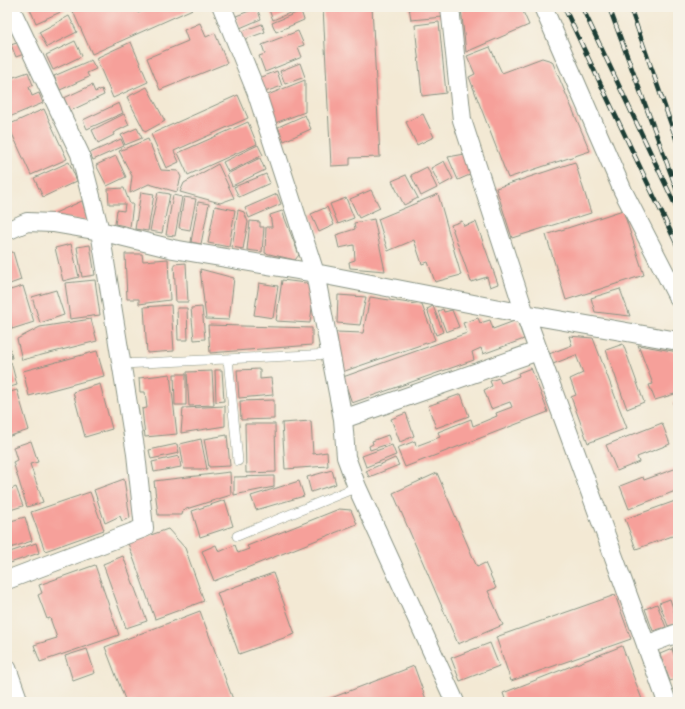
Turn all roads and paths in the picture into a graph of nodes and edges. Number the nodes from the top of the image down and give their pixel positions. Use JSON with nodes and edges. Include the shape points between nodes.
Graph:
{"nodes":[{"id":1,"x":10,"y":7,"type":"edge"},
{"id":2,"x":222,"y":7,"type":"edge"},
{"id":3,"x":450,"y":7,"type":"edge"},
{"id":4,"x":543,"y":7,"type":"edge"},
{"id":5,"x":7,"y":231,"type":"edge"},
{"id":6,"x":100,"y":231,"type":"junction"},
{"id":7,"x":315,"y":273,"type":"junction"},
{"id":8,"x":678,"y":298,"type":"edge"},
{"id":9,"x":525,"y":314,"type":"junction"},
{"id":10,"x":678,"y":341,"type":"edge"},
{"id":11,"x":538,"y":351,"type":"junction"},
{"id":12,"x":330,"y":354,"type":"junction"},
{"id":13,"x":228,"y":359,"type":"junction"},
{"id":14,"x":122,"y":364,"type":"junction"},
{"id":15,"x":344,"y":419,"type":"junction"},
{"id":16,"x":238,"y":460,"type":"dead end"},
{"id":17,"x":357,"y":487,"type":"junction"},
{"id":18,"x":237,"y":536,"type":"dead end"},
{"id":19,"x":7,"y":580,"type":"edge"},
{"id":20,"x":678,"y":633,"type":"edge"},
{"id":21,"x":646,"y":645,"type":"junction"},
{"id":22,"x":7,"y":668,"type":"edge"},
{"id":23,"x":19,"y":702,"type":"edge"},
{"id":24,"x":455,"y":702,"type":"edge"},
{"id":25,"x":667,"y":702,"type":"edge"}],
"edges":[{"from":1,"to":6,"type":"street","via":[[80,154]]},
{"from":2,"to":7,"type":"street","via":[[256,91]]},
{"from":3,"to":9,"type":"street","via":[[462,120]]},
{"from":4,"to":8,"type":"street","via":[[623,191]]},
{"from":5,"to":6,"type":"street","via":[[27,222],[53,223]]},
{"from":6,"to":7,"type":"street","via":[[173,249]]},
{"from":6,"to":14,"type":"street"},
{"from":7,"to":9,"type":"street"},
{"from":7,"to":12,"type":"street"},
{"from":9,"to":10,"type":"street"},
{"from":9,"to":11,"type":"street"},
{"from":11,"to":15,"type":"street"},
{"from":11,"to":21,"type":"street"},
{"from":12,"to":13,"type":"lane"},
{"from":12,"to":15,"type":"street"},
{"from":13,"to":14,"type":"lane"},
{"from":13,"to":16,"type":"lane"},
{"from":14,"to":19,"type":"street","via":[[144,528]]},
{"from":15,"to":17,"type":"street","via":[[346,458]]},
{"from":17,"to":18,"type":"lane"},
{"from":17,"to":24,"type":"street"},
{"from":20,"to":21,"type":"street"},
{"from":21,"to":25,"type":"street"},
{"from":22,"to":23,"type":"street"}]}
